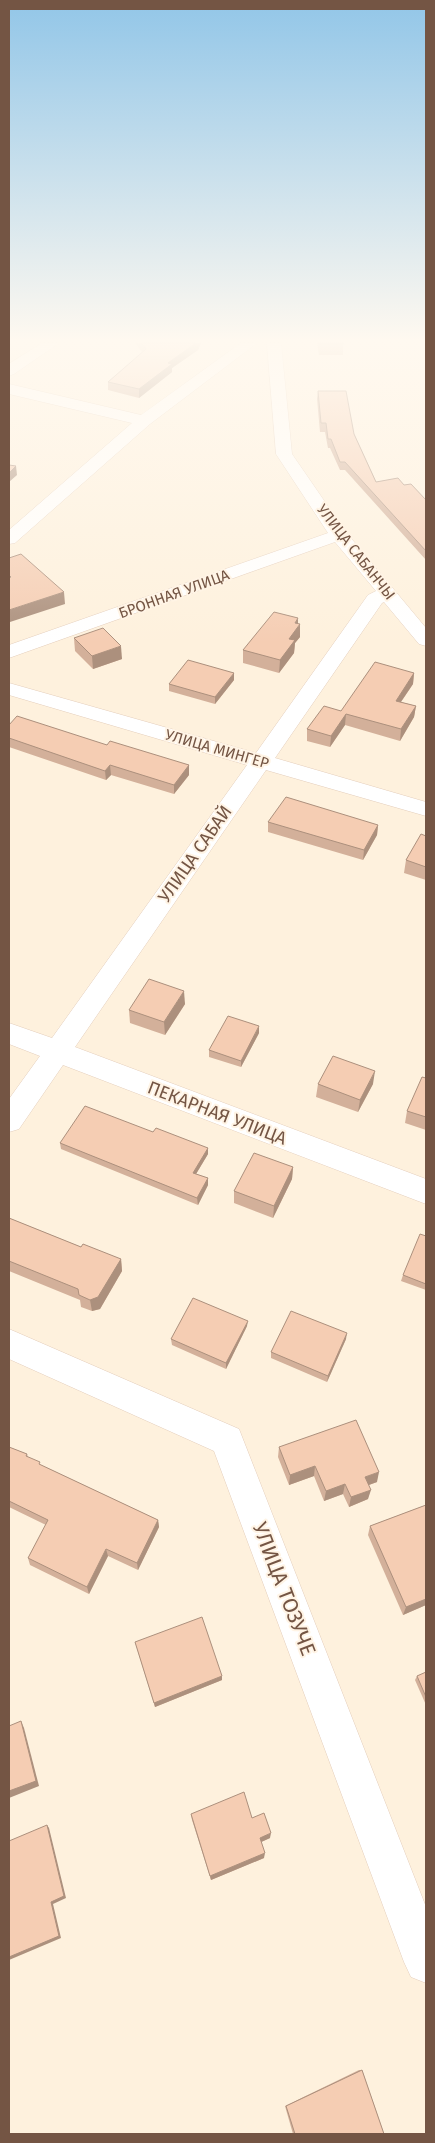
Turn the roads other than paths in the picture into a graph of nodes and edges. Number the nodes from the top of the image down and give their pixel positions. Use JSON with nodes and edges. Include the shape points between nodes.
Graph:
{"nodes":[{"id":1,"x":118,"y":443,"type":"edge"},
{"id":2,"x":283,"y":443,"type":"edge"},
{"id":3,"x":340,"y":535,"type":"junction"},
{"id":4,"x":9,"y":539,"type":"edge"},
{"id":5,"x":388,"y":593,"type":"junction"},
{"id":6,"x":426,"y":640,"type":"edge"},
{"id":7,"x":9,"y":652,"type":"edge"},
{"id":8,"x":9,"y":690,"type":"edge"},
{"id":9,"x":260,"y":762,"type":"junction"},
{"id":10,"x":426,"y":809,"type":"edge"},
{"id":11,"x":9,"y":1033,"type":"edge"},
{"id":12,"x":57,"y":1052,"type":"junction"},
{"id":13,"x":9,"y":1121,"type":"edge"},
{"id":14,"x":426,"y":1192,"type":"edge"},
{"id":15,"x":9,"y":1344,"type":"edge"},
{"id":16,"x":426,"y":1962,"type":"edge"}],
"edges":[{"from":1,"to":4,"type":"street"},
{"from":2,"to":3,"type":"street","name":"УЛИЦА САБАНЧЫ","via":[[284,454]]},
{"from":3,"to":5,"type":"street","name":"УЛИЦА САБАНЧЫ"},
{"from":3,"to":7,"type":"street","name":"БРОННАЯ УЛИЦА"},
{"from":5,"to":6,"type":"street","name":"УЛИЦА САБАНЧЫ"},
{"from":5,"to":9,"type":"street","name":"УЛИЦА САБАЙ","via":[[375,599]]},
{"from":8,"to":9,"type":"street","name":"УЛИЦА МИНГЕР"},
{"from":9,"to":10,"type":"street","name":"УЛИЦА МИНГЕР"},
{"from":9,"to":12,"type":"street","name":"УЛИЦА САБАЙ"},
{"from":11,"to":12,"type":"street","name":"ПЕКАРНАЯ УЛИЦА"},
{"from":12,"to":13,"type":"street","name":"УЛИЦА САБАЙ"},
{"from":12,"to":14,"type":"street","name":"ПЕКАРНАЯ УЛИЦА"},
{"from":15,"to":16,"type":"street","name":"УЛИЦА ТОЗУЧЕ","via":[[227,1440]]}]}
